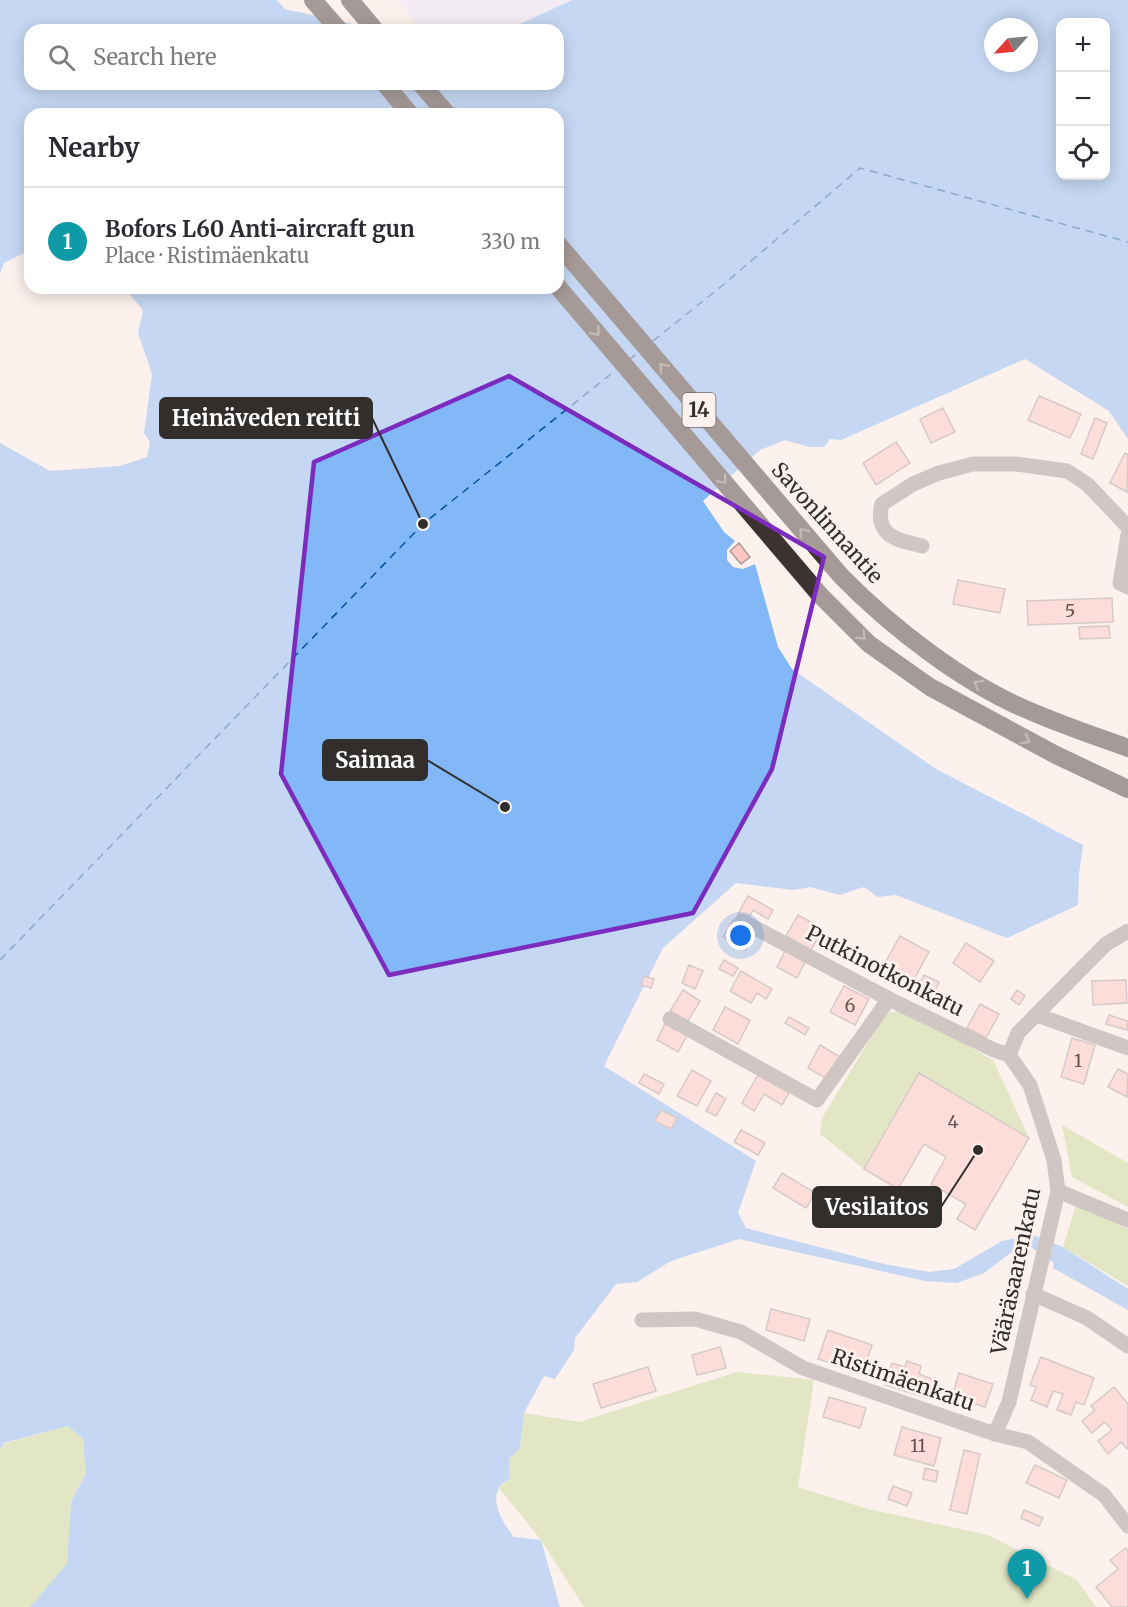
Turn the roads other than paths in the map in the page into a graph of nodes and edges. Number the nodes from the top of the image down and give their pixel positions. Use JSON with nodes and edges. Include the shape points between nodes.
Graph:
{"nodes":[{"id":1,"x":313,"y":0,"type":"edge"},
{"id":2,"x":350,"y":0,"type":"edge"},
{"id":3,"x":334,"y":24,"type":"edge"},
{"id":4,"x":370,"y":24,"type":"edge"},
{"id":5,"x":390,"y":90,"type":"edge"},
{"id":6,"x":427,"y":90,"type":"edge"},
{"id":7,"x":405,"y":108,"type":"edge"},
{"id":8,"x":442,"y":108,"type":"edge"},
{"id":9,"x":564,"y":251,"type":"edge"},
{"id":10,"x":564,"y":294,"type":"edge"},
{"id":11,"x":1128,"y":527,"type":"edge"},
{"id":12,"x":1128,"y":535,"type":"edge"},
{"id":13,"x":922,"y":546,"type":"dead end"},
{"id":14,"x":1124,"y":585,"type":"edge"},
{"id":15,"x":1128,"y":748,"type":"edge"},
{"id":16,"x":1128,"y":789,"type":"edge"},
{"id":17,"x":1128,"y":918,"type":"edge"},
{"id":18,"x":742,"y":921,"type":"dead end"},
{"id":19,"x":1118,"y":938,"type":"edge"},
{"id":20,"x":889,"y":999,"type":"junction"},
{"id":21,"x":1036,"y":1015,"type":"junction"},
{"id":22,"x":670,"y":1019,"type":"dead end"},
{"id":23,"x":1128,"y":1048,"type":"edge"},
{"id":24,"x":1009,"y":1055,"type":"junction"},
{"id":25,"x":1058,"y":1191,"type":"junction"},
{"id":26,"x":1128,"y":1220,"type":"edge"},
{"id":27,"x":1033,"y":1294,"type":"junction"},
{"id":28,"x":642,"y":1320,"type":"dead end"},
{"id":29,"x":1128,"y":1346,"type":"edge"},
{"id":30,"x":995,"y":1434,"type":"junction"},
{"id":31,"x":1128,"y":1526,"type":"edge"}],
"edges":[{"from":1,"to":3,"type":"highway"},
{"from":2,"to":4,"type":"highway"},
{"from":5,"to":7,"type":"highway"},
{"from":6,"to":8,"type":"highway"},
{"from":15,"to":9,"type":"highway","name":"Savonlinnantie","number":"14","one_way":true,"via":[[1028,711],[975,682],[885,618],[841,576]]},
{"from":10,"to":16,"type":"highway","number":"14","one_way":true,"via":[[820,595],[869,644],[930,687]]},
{"from":11,"to":13,"type":"street","via":[[1087,484],[1067,471],[1016,464],[973,464],[913,484],[882,504],[881,521],[886,534]]},
{"from":12,"to":14,"type":"street"},
{"from":17,"to":19,"type":"street"},
{"from":18,"to":20,"type":"street","name":"Putkinotkonkatu"},
{"from":19,"to":21,"type":"street"},
{"from":20,"to":22,"type":"street","via":[[818,1100]]},
{"from":20,"to":24,"type":"street","name":"Putkinotkonkatu"},
{"from":21,"to":23,"type":"street"},
{"from":21,"to":24,"type":"street","via":[[1018,1033]]},
{"from":24,"to":25,"type":"street","name":"Vääräsaarenkatu","via":[[1030,1085],[1054,1160]]},
{"from":25,"to":26,"type":"street"},
{"from":25,"to":27,"type":"street","name":"Vääräsaarenkatu"},
{"from":27,"to":29,"type":"street","via":[[1088,1318]]},
{"from":27,"to":30,"type":"street","name":"Vääräsaarenkatu","via":[[1010,1401]]},
{"from":28,"to":30,"type":"street","name":"Ristimäenkatu","via":[[695,1319],[741,1332],[803,1368]]},
{"from":30,"to":31,"type":"street","name":"Ristimäenkatu","via":[[1028,1442],[1053,1458],[1104,1495]]}]}
